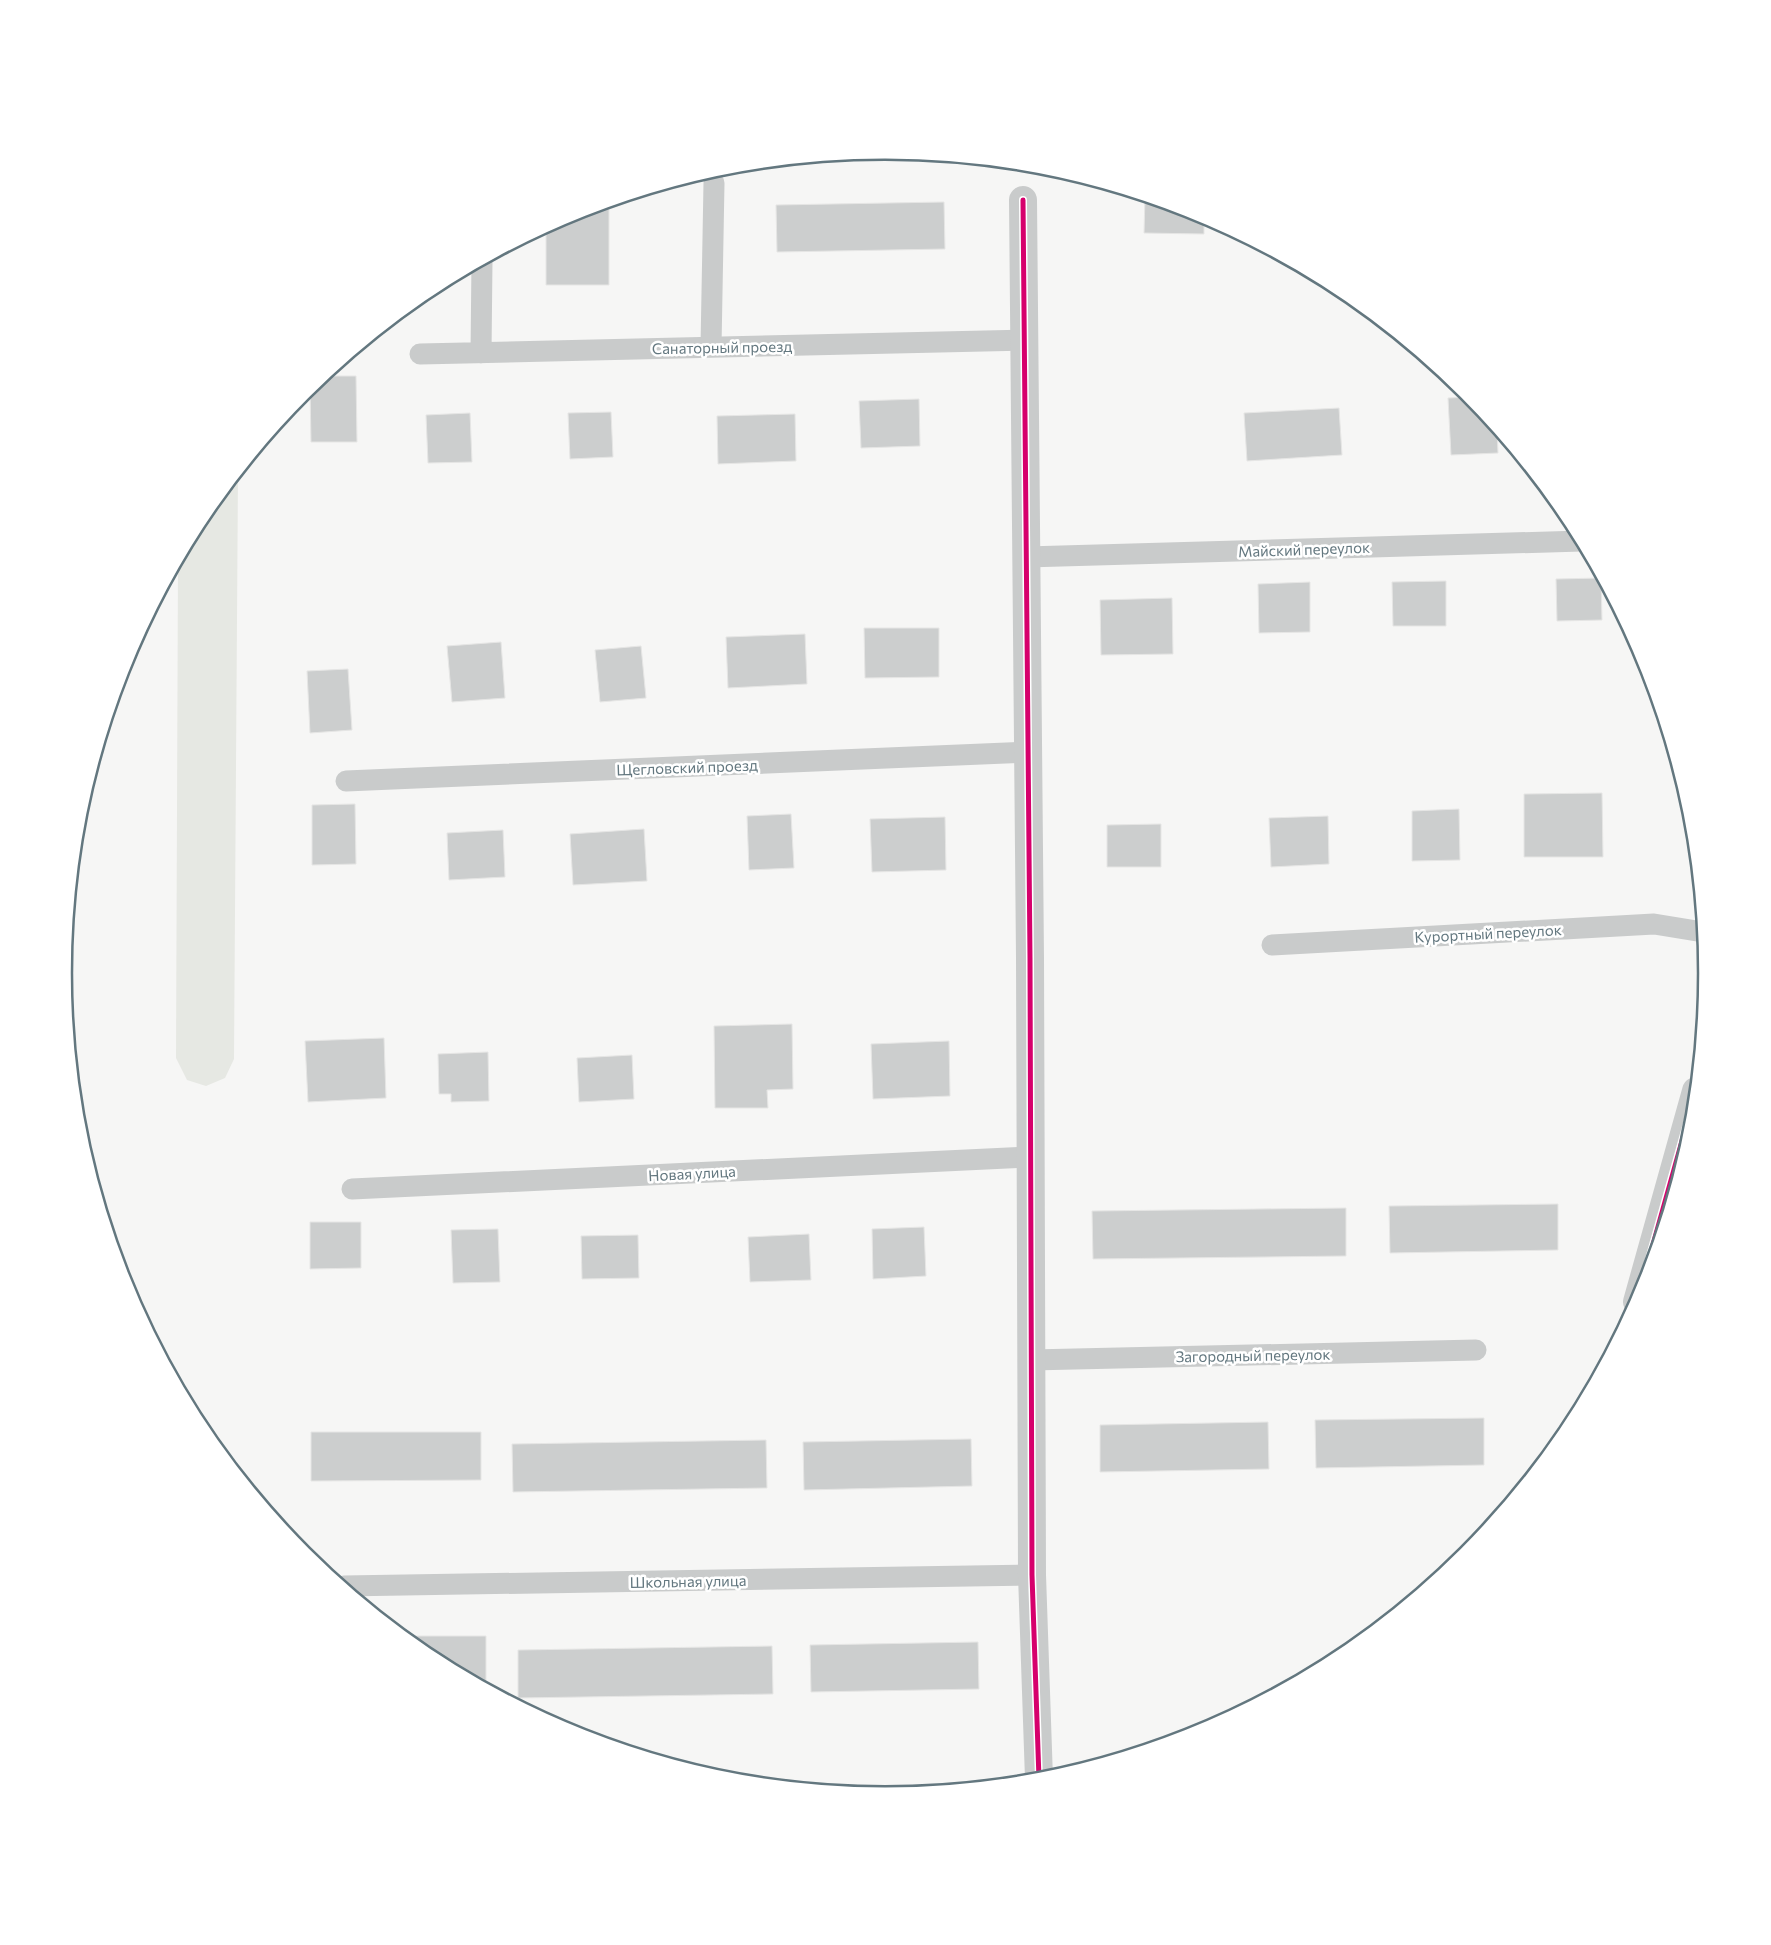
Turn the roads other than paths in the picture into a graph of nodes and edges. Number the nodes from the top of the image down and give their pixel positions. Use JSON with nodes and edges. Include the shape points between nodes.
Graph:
{"nodes":[{"id":1,"x":714,"y":183,"type":"dead end"},
{"id":2,"x":1023,"y":200,"type":"dead end"},
{"id":3,"x":482,"y":266,"type":"edge"},
{"id":4,"x":1024,"y":340,"type":"junction"},
{"id":5,"x":711,"y":347,"type":"junction"},
{"id":6,"x":481,"y":353,"type":"junction"},
{"id":7,"x":420,"y":354,"type":"dead end"},
{"id":8,"x":1574,"y":541,"type":"edge"},
{"id":9,"x":1026,"y":557,"type":"junction"},
{"id":10,"x":1028,"y":752,"type":"junction"},
{"id":11,"x":346,"y":781,"type":"dead end"},
{"id":12,"x":1697,"y":931,"type":"edge"},
{"id":13,"x":1272,"y":945,"type":"dead end"},
{"id":14,"x":1031,"y":1156,"type":"junction"},
{"id":15,"x":1674,"y":1168,"type":"edge"},
{"id":16,"x":352,"y":1189,"type":"dead end"},
{"id":17,"x":1664,"y":1204,"type":"edge"},
{"id":18,"x":1476,"y":1350,"type":"dead end"},
{"id":19,"x":1031,"y":1360,"type":"junction"},
{"id":20,"x":1032,"y":1575,"type":"junction"},
{"id":21,"x":351,"y":1586,"type":"edge"},
{"id":22,"x":1039,"y":1771,"type":"edge"}],
"edges":[{"from":1,"to":5,"type":"lane"},
{"from":2,"to":4,"type":"street"},
{"from":3,"to":6,"type":"lane"},
{"from":4,"to":5,"type":"lane","name":"Санаторный проезд"},
{"from":4,"to":9,"type":"street"},
{"from":5,"to":6,"type":"lane","name":"Санаторный проезд"},
{"from":6,"to":7,"type":"lane","name":"Санаторный проезд"},
{"from":8,"to":9,"type":"lane","name":"Майский переулок"},
{"from":9,"to":10,"type":"street"},
{"from":10,"to":11,"type":"lane","name":"Щегловский проезд"},
{"from":10,"to":14,"type":"street"},
{"from":12,"to":13,"type":"lane","name":"Курортный переулок","via":[[1654,924]]},
{"from":14,"to":16,"type":"lane","name":"Новая улица"},
{"from":14,"to":19,"type":"street"},
{"from":15,"to":17,"type":"street"},
{"from":18,"to":19,"type":"lane","name":"Загородный переулок"},
{"from":19,"to":20,"type":"street"},
{"from":20,"to":21,"type":"lane","name":"Школьная улица"},
{"from":20,"to":22,"type":"street"}]}
